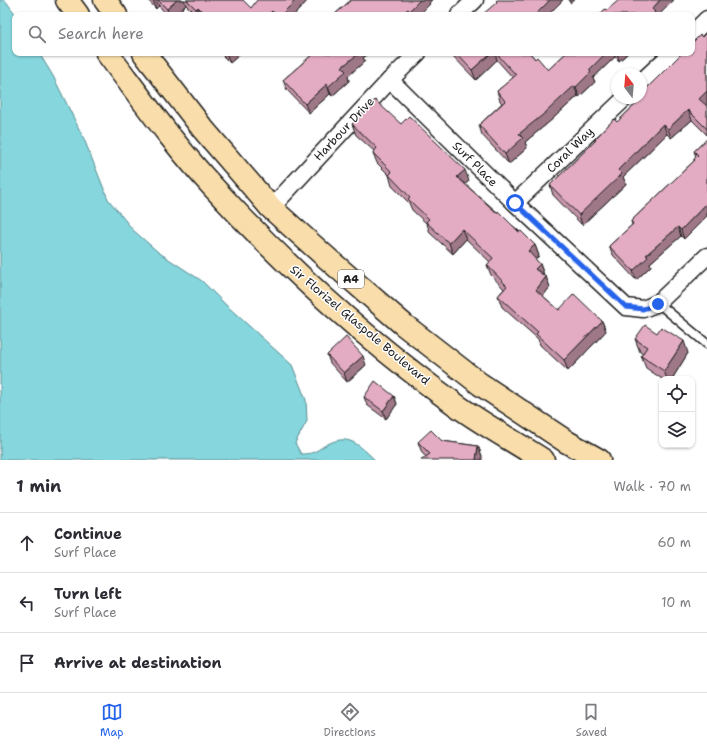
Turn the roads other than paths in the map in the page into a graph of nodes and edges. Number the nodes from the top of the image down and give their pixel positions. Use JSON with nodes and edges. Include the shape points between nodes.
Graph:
{"nodes":[{"id":1,"x":67,"y":0,"type":"edge"},
{"id":2,"x":105,"y":0,"type":"edge"},
{"id":3,"x":475,"y":0,"type":"edge"},
{"id":4,"x":76,"y":12,"type":"edge"},
{"id":5,"x":114,"y":12,"type":"edge"},
{"id":6,"x":462,"y":12,"type":"edge"},
{"id":7,"x":707,"y":20,"type":"edge"},
{"id":8,"x":695,"y":31,"type":"edge"},
{"id":9,"x":109,"y":56,"type":"edge"},
{"id":10,"x":146,"y":56,"type":"edge"},
{"id":11,"x":415,"y":56,"type":"edge"},
{"id":12,"x":669,"y":56,"type":"edge"},
{"id":13,"x":647,"y":76,"type":"edge"},
{"id":14,"x":390,"y":80,"type":"junction"},
{"id":15,"x":619,"y":104,"type":"edge"},
{"id":16,"x":515,"y":203,"type":"junction"},
{"id":17,"x":271,"y":208,"type":"junction"},
{"id":18,"x":707,"y":256,"type":"edge"},
{"id":19,"x":658,"y":304,"type":"junction"},
{"id":20,"x":707,"y":344,"type":"edge"},
{"id":21,"x":543,"y":460,"type":"edge"},
{"id":22,"x":598,"y":460,"type":"edge"}],
"edges":[{"from":1,"to":4,"type":"highway"},
{"from":2,"to":5,"type":"highway"},
{"from":3,"to":6,"type":"street"},
{"from":7,"to":8,"type":"street"},
{"from":9,"to":21,"type":"highway","name":"Sir Florizel Glaspole Boulevard","number":"A4","via":[[213,187],[271,249],[328,302],[412,371],[460,407]]},
{"from":10,"to":17,"type":"highway","number":"A4","via":[[203,129]]},
{"from":11,"to":14,"type":"street","name":"Harbour Drive"},
{"from":12,"to":13,"type":"street"},
{"from":14,"to":16,"type":"street","name":"Surf Place"},
{"from":14,"to":17,"type":"street","name":"Harbour Drive"},
{"from":15,"to":16,"type":"street","name":"Coral Way"},
{"from":16,"to":19,"type":"street","name":"Surf Place","via":[[626,307],[643,309]]},
{"from":17,"to":22,"type":"highway","number":"A4","via":[[404,325],[480,384]]},
{"from":18,"to":19,"type":"street"},
{"from":19,"to":20,"type":"lane"}]}
